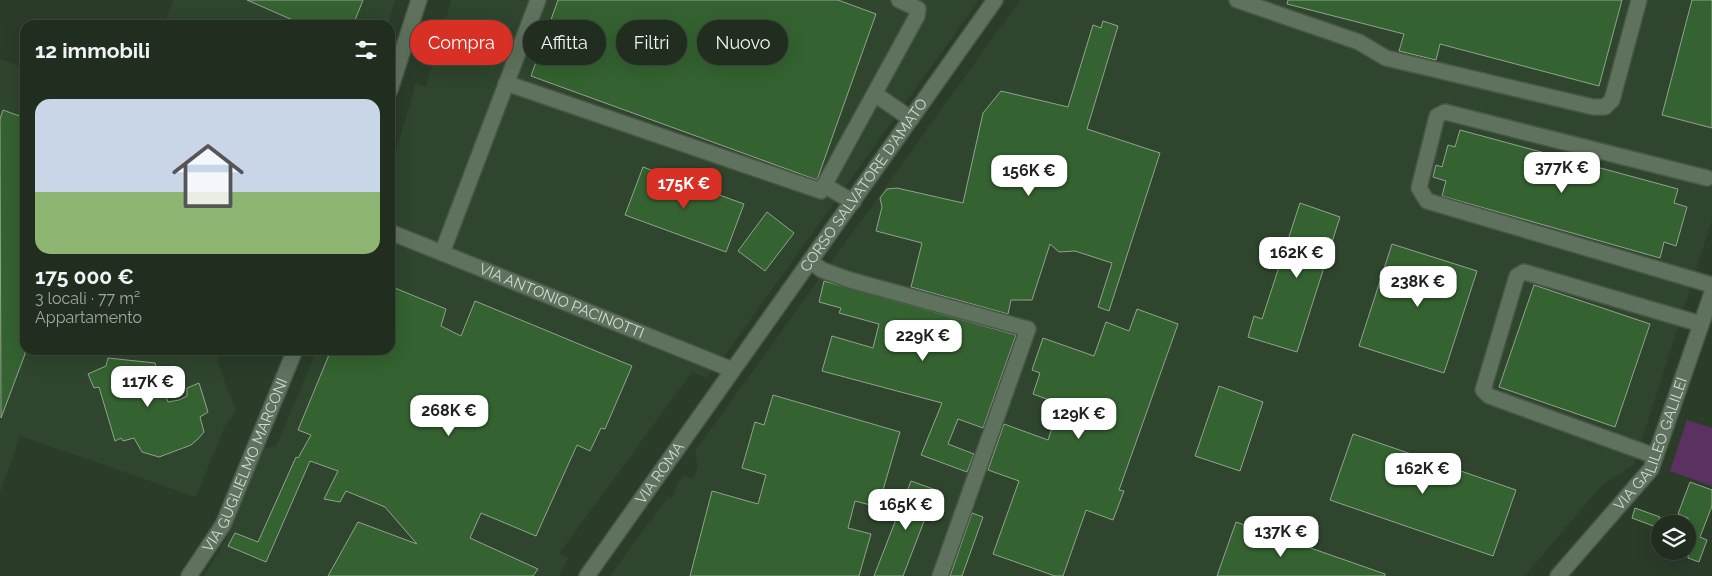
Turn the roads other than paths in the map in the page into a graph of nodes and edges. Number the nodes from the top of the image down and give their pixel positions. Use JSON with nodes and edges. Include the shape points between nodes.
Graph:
{"nodes":[{"id":1,"x":419,"y":0,"type":"edge"},
{"id":2,"x":538,"y":0,"type":"edge"},
{"id":3,"x":899,"y":0,"type":"edge"},
{"id":4,"x":993,"y":0,"type":"edge"},
{"id":5,"x":1237,"y":0,"type":"edge"},
{"id":6,"x":1639,"y":0,"type":"edge"},
{"id":7,"x":395,"y":74,"type":"edge"},
{"id":8,"x":506,"y":83,"type":"junction"},
{"id":9,"x":875,"y":94,"type":"junction"},
{"id":10,"x":911,"y":119,"type":"junction"},
{"id":11,"x":1707,"y":178,"type":"dead end"},
{"id":12,"x":824,"y":185,"type":"junction"},
{"id":13,"x":852,"y":202,"type":"junction"},
{"id":14,"x":395,"y":234,"type":"edge"},
{"id":15,"x":442,"y":253,"type":"junction"},
{"id":16,"x":810,"y":261,"type":"junction"},
{"id":17,"x":1712,"y":285,"type":"edge"},
{"id":18,"x":1712,"y":293,"type":"edge"},
{"id":19,"x":1701,"y":324,"type":"junction"},
{"id":20,"x":293,"y":355,"type":"edge"},
{"id":21,"x":733,"y":370,"type":"junction"},
{"id":22,"x":1655,"y":456,"type":"junction"},
{"id":23,"x":189,"y":576,"type":"edge"},
{"id":24,"x":587,"y":576,"type":"edge"},
{"id":25,"x":940,"y":576,"type":"edge"},
{"id":26,"x":1558,"y":576,"type":"edge"}],
"edges":[{"from":1,"to":7,"type":"street"},
{"from":2,"to":8,"type":"street"},
{"from":3,"to":9,"type":"street","via":[[918,9],[917,16]]},
{"from":4,"to":10,"type":"street","name":"CORSO SALVATORE D'AMATO"},
{"from":5,"to":6,"type":"street","via":[[1359,42],[1386,58],[1593,107],[1604,106],[1612,100]]},
{"from":8,"to":12,"type":"street","via":[[821,191]]},
{"from":8,"to":15,"type":"street"},
{"from":9,"to":10,"type":"street"},
{"from":9,"to":12,"type":"street"},
{"from":10,"to":13,"type":"street","name":"CORSO SALVATORE D'AMATO"},
{"from":11,"to":17,"type":"street","via":[[1445,112],[1436,116],[1420,188],[1428,202]]},
{"from":12,"to":13,"type":"street"},
{"from":13,"to":16,"type":"street","name":"CORSO SALVATORE D'AMATO"},
{"from":14,"to":15,"type":"street","name":"VIA ANTONIO PACINOTTI"},
{"from":15,"to":21,"type":"street","name":"VIA ANTONIO PACINOTTI"},
{"from":16,"to":21,"type":"street","name":"CORSO SALVATORE D'AMATO"},
{"from":16,"to":25,"type":"street","via":[[822,270],[850,280],[1028,329]]},
{"from":18,"to":19,"type":"street","name":"VIA GALILEO GALILEI"},
{"from":19,"to":22,"type":"street","name":"VIA GALILEO GALILEI"},
{"from":19,"to":22,"type":"street","via":[[1524,272],[1516,276],[1483,390],[1489,396]]},
{"from":20,"to":23,"type":"street","name":"VIA GUGLIELMO MARCONI","via":[[223,525]]},
{"from":21,"to":24,"type":"street","name":"VIA ROMA"},
{"from":22,"to":26,"type":"street","name":"VIA GALILEO GALILEI","via":[[1650,469]]}]}
